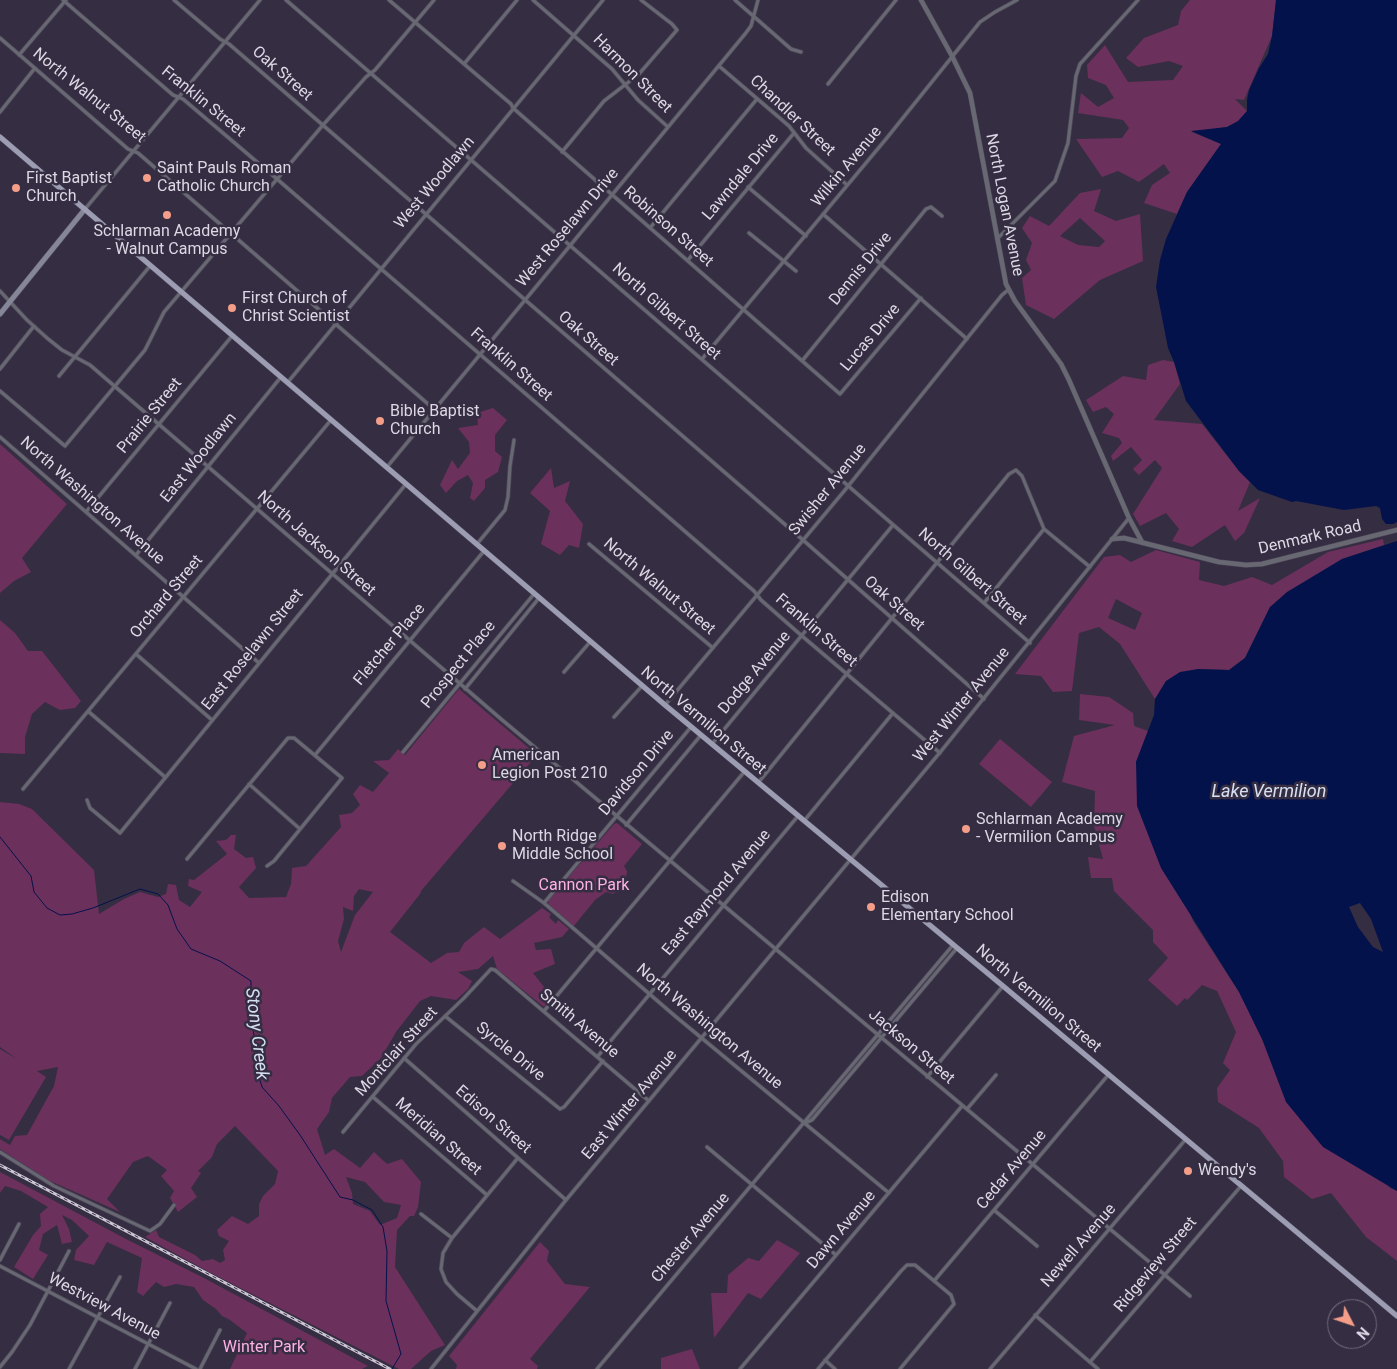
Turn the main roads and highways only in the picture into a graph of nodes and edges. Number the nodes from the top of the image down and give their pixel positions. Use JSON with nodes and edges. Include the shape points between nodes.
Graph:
{"nodes":[{"id":1,"x":0,"y":137,"type":"edge"},
{"id":2,"x":85,"y":209,"type":"junction"},
{"id":3,"x":0,"y":314,"type":"edge"},
{"id":4,"x":1397,"y":1316,"type":"edge"}],
"edges":[{"from":1,"to":2,"type":"main road","name":"North Vermilion Street"},
{"from":2,"to":3,"type":"main road"},
{"from":2,"to":4,"type":"main road","name":"North Vermilion Street","via":[[665,706]]}]}
